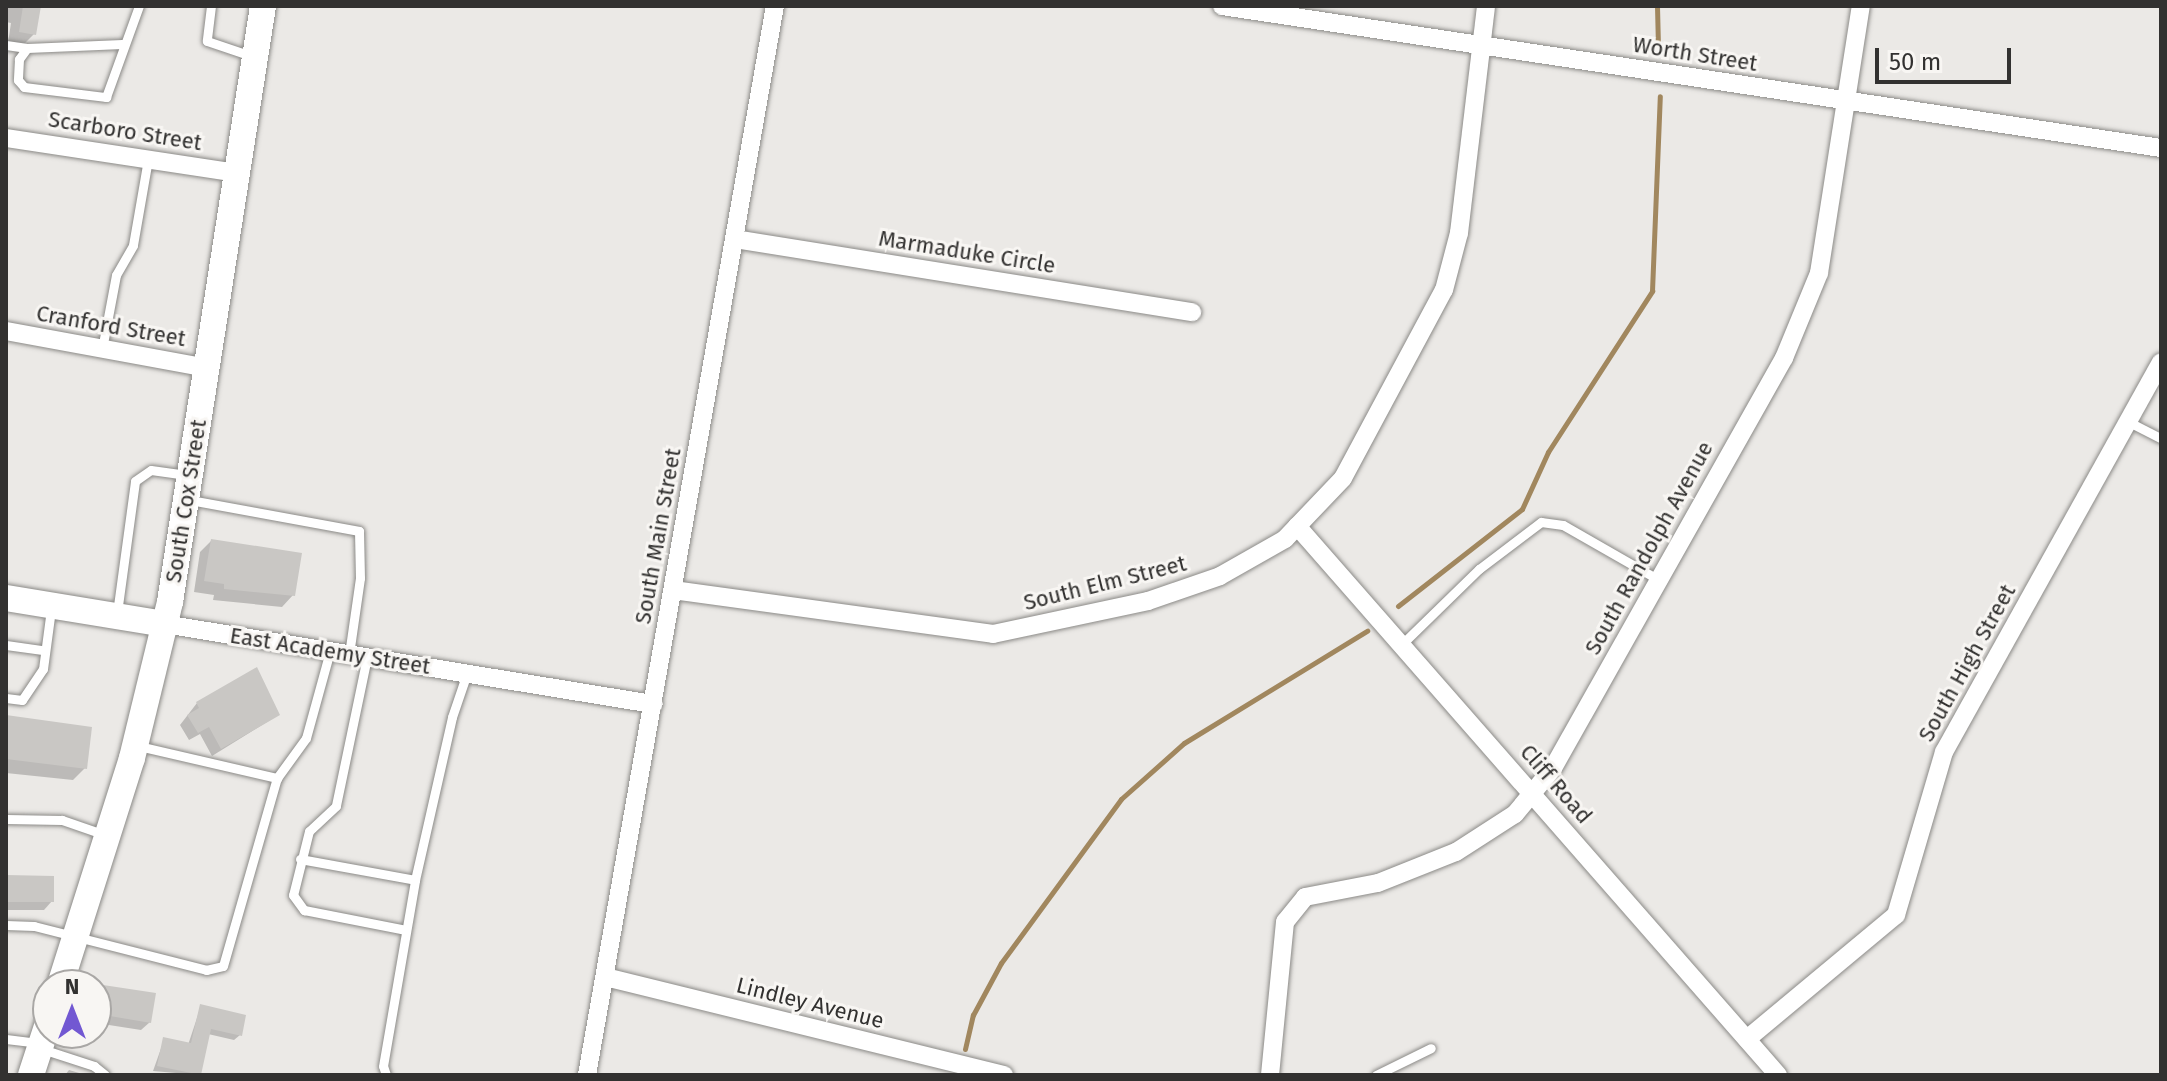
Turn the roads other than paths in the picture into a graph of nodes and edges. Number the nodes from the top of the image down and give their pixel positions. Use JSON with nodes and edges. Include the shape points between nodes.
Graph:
{"nodes":[{"id":1,"x":139,"y":6,"type":"edge"},
{"id":2,"x":211,"y":6,"type":"edge"},
{"id":3,"x":263,"y":6,"type":"edge"},
{"id":4,"x":775,"y":6,"type":"edge"},
{"id":5,"x":1222,"y":6,"type":"edge"},
{"id":6,"x":1486,"y":6,"type":"edge"},
{"id":7,"x":1861,"y":6,"type":"edge"},
{"id":8,"x":1280,"y":11,"type":"edge"},
{"id":9,"x":122,"y":44,"type":"junction"},
{"id":10,"x":6,"y":45,"type":"edge"},
{"id":11,"x":1481,"y":46,"type":"junction"},
{"id":12,"x":27,"y":48,"type":"junction"},
{"id":13,"x":255,"y":57,"type":"junction"},
{"id":14,"x":1846,"y":101,"type":"junction"},
{"id":15,"x":6,"y":138,"type":"edge"},
{"id":16,"x":2161,"y":148,"type":"edge"},
{"id":17,"x":148,"y":159,"type":"junction"},
{"id":18,"x":237,"y":173,"type":"junction"},
{"id":19,"x":735,"y":239,"type":"junction"},
{"id":20,"x":1192,"y":312,"type":"dead end"},
{"id":21,"x":6,"y":331,"type":"edge"},
{"id":22,"x":102,"y":349,"type":"junction"},
{"id":23,"x":2161,"y":362,"type":"edge"},
{"id":24,"x":208,"y":368,"type":"junction"},
{"id":25,"x":2129,"y":422,"type":"junction"},
{"id":26,"x":2161,"y":438,"type":"edge"},
{"id":27,"x":188,"y":488,"type":"junction"},
{"id":28,"x":1297,"y":526,"type":"junction"},
{"id":29,"x":1659,"y":580,"type":"junction"},
{"id":30,"x":673,"y":590,"type":"junction"},
{"id":31,"x":6,"y":598,"type":"edge"},
{"id":32,"x":51,"y":605,"type":"junction"},
{"id":33,"x":116,"y":616,"type":"junction"},
{"id":34,"x":164,"y":624,"type":"junction"},
{"id":35,"x":6,"y":645,"type":"edge"},
{"id":36,"x":1401,"y":645,"type":"junction"},
{"id":37,"x":43,"y":650,"type":"junction"},
{"id":38,"x":349,"y":654,"type":"junction"},
{"id":39,"x":467,"y":673,"type":"junction"},
{"id":40,"x":6,"y":698,"type":"edge"},
{"id":41,"x":653,"y":704,"type":"junction"},
{"id":42,"x":135,"y":746,"type":"junction"},
{"id":43,"x":277,"y":778,"type":"junction"},
{"id":44,"x":1532,"y":793,"type":"junction"},
{"id":45,"x":6,"y":819,"type":"edge"},
{"id":46,"x":108,"y":836,"type":"junction"},
{"id":47,"x":300,"y":859,"type":"junction"},
{"id":48,"x":415,"y":880,"type":"junction"},
{"id":49,"x":6,"y":925,"type":"edge"},
{"id":50,"x":406,"y":930,"type":"junction"},
{"id":51,"x":75,"y":939,"type":"junction"},
{"id":52,"x":65,"y":969,"type":"edge"},
{"id":53,"x":605,"y":977,"type":"junction"},
{"id":54,"x":6,"y":1039,"type":"edge"},
{"id":55,"x":32,"y":1039,"type":"edge"},
{"id":56,"x":1747,"y":1039,"type":"junction"},
{"id":57,"x":1431,"y":1048,"type":"dead end"},
{"id":58,"x":40,"y":1049,"type":"edge"},
{"id":59,"x":62,"y":1049,"type":"edge"},
{"id":60,"x":31,"y":1075,"type":"edge"},
{"id":61,"x":105,"y":1075,"type":"edge"},
{"id":62,"x":386,"y":1075,"type":"edge"},
{"id":63,"x":587,"y":1075,"type":"edge"},
{"id":64,"x":1004,"y":1075,"type":"edge"},
{"id":65,"x":1270,"y":1075,"type":"edge"},
{"id":66,"x":1376,"y":1075,"type":"edge"},
{"id":67,"x":1778,"y":1075,"type":"edge"}],
"edges":[{"from":1,"to":9,"type":"lane"},
{"from":2,"to":13,"type":"lane","via":[[207,41]]},
{"from":3,"to":13,"type":"main road","name":"South Cox Street"},
{"from":4,"to":19,"type":"street","name":"South Main Street"},
{"from":5,"to":8,"type":"street","name":"Worth Street"},
{"from":6,"to":11,"type":"street","name":"South Elm Street"},
{"from":7,"to":14,"type":"street","name":"South Randolph Avenue"},
{"from":8,"to":11,"type":"street","name":"Worth Street"},
{"from":9,"to":12,"type":"lane"},
{"from":9,"to":12,"type":"lane","via":[[114,88],[101,100],[24,87],[18,68]]},
{"from":10,"to":12,"type":"lane"},
{"from":11,"to":14,"type":"street","name":"Worth Street"},
{"from":11,"to":28,"type":"street","name":"South Elm Street","via":[[1459,233],[1444,290],[1343,478]]},
{"from":13,"to":18,"type":"main road","name":"South Cox Street"},
{"from":14,"to":16,"type":"street","name":"Worth Street"},
{"from":14,"to":29,"type":"street","name":"South Randolph Avenue","via":[[1819,273],[1784,358]]},
{"from":15,"to":17,"type":"street","name":"Scarboro Street"},
{"from":17,"to":18,"type":"street","name":"Scarboro Street"},
{"from":17,"to":22,"type":"lane","via":[[133,245],[116,275]]},
{"from":18,"to":24,"type":"main road","name":"South Cox Street"},
{"from":19,"to":20,"type":"street","name":"Marmaduke Circle"},
{"from":19,"to":30,"type":"street","name":"South Main Street"},
{"from":21,"to":22,"type":"street","name":"Cranford Street"},
{"from":22,"to":24,"type":"street","name":"Cranford Street"},
{"from":23,"to":25,"type":"street","name":"South High Street"},
{"from":24,"to":27,"type":"main road","name":"South Cox Street"},
{"from":25,"to":26,"type":"lane"},
{"from":25,"to":56,"type":"street","name":"South High Street","via":[[1944,752],[1896,915]]},
{"from":27,"to":33,"type":"lane","via":[[157,470],[135,481]]},
{"from":27,"to":34,"type":"main road","name":"South Cox Street"},
{"from":27,"to":38,"type":"lane","via":[[359,531],[360,578]]},
{"from":28,"to":30,"type":"street","name":"South Elm Street","via":[[1285,539],[1220,576],[1148,601],[993,634]]},
{"from":28,"to":36,"type":"street","name":"Cliff Road"},
{"from":29,"to":36,"type":"lane","via":[[1563,525],[1541,522],[1479,569]]},
{"from":29,"to":44,"type":"street","name":"South Randolph Avenue","via":[[1553,768]]},
{"from":30,"to":41,"type":"street","name":"South Main Street"},
{"from":31,"to":32,"type":"main road","name":"East Academy Street"},
{"from":32,"to":33,"type":"main road","name":"East Academy Street"},
{"from":32,"to":37,"type":"lane"},
{"from":33,"to":34,"type":"main road","name":"East Academy Street"},
{"from":34,"to":38,"type":"street","name":"East Academy Street"},
{"from":34,"to":42,"type":"main road","name":"South Cox Street"},
{"from":35,"to":37,"type":"lane"},
{"from":36,"to":44,"type":"street","name":"Cliff Road"},
{"from":37,"to":40,"type":"lane","via":[[43,669],[28,695]]},
{"from":38,"to":39,"type":"street","name":"East Academy Street"},
{"from":38,"to":43,"type":"lane","via":[[306,738]]},
{"from":38,"to":47,"type":"lane","via":[[336,806],[309,831]]},
{"from":39,"to":41,"type":"street","name":"East Academy Street"},
{"from":39,"to":48,"type":"lane"},
{"from":41,"to":53,"type":"street","name":"South Main Street"},
{"from":42,"to":43,"type":"lane"},
{"from":42,"to":46,"type":"main road","name":"South Cox Street"},
{"from":43,"to":51,"type":"lane","via":[[223,966],[206,970]]},
{"from":44,"to":56,"type":"street","name":"Cliff Road"},
{"from":44,"to":65,"type":"street","name":"South Randolph Avenue","via":[[1515,814],[1456,852],[1378,883],[1305,897],[1285,922]]},
{"from":45,"to":46,"type":"lane","via":[[62,820]]},
{"from":46,"to":51,"type":"main road","name":"South Cox Street"},
{"from":47,"to":48,"type":"lane"},
{"from":47,"to":50,"type":"lane","via":[[293,895],[304,910]]},
{"from":48,"to":50,"type":"lane"},
{"from":49,"to":51,"type":"lane","via":[[34,926]]},
{"from":50,"to":62,"type":"lane","via":[[383,1066]]},
{"from":51,"to":52,"type":"main road","name":"South Cox Street"},
{"from":53,"to":63,"type":"street","name":"South Main Street"},
{"from":53,"to":64,"type":"street","name":"Lindley Avenue"},
{"from":54,"to":55,"type":"lane"},
{"from":56,"to":67,"type":"street","name":"Cliff Road"},
{"from":57,"to":66,"type":"lane"},
{"from":58,"to":60,"type":"main road"},
{"from":59,"to":61,"type":"lane"}]}
